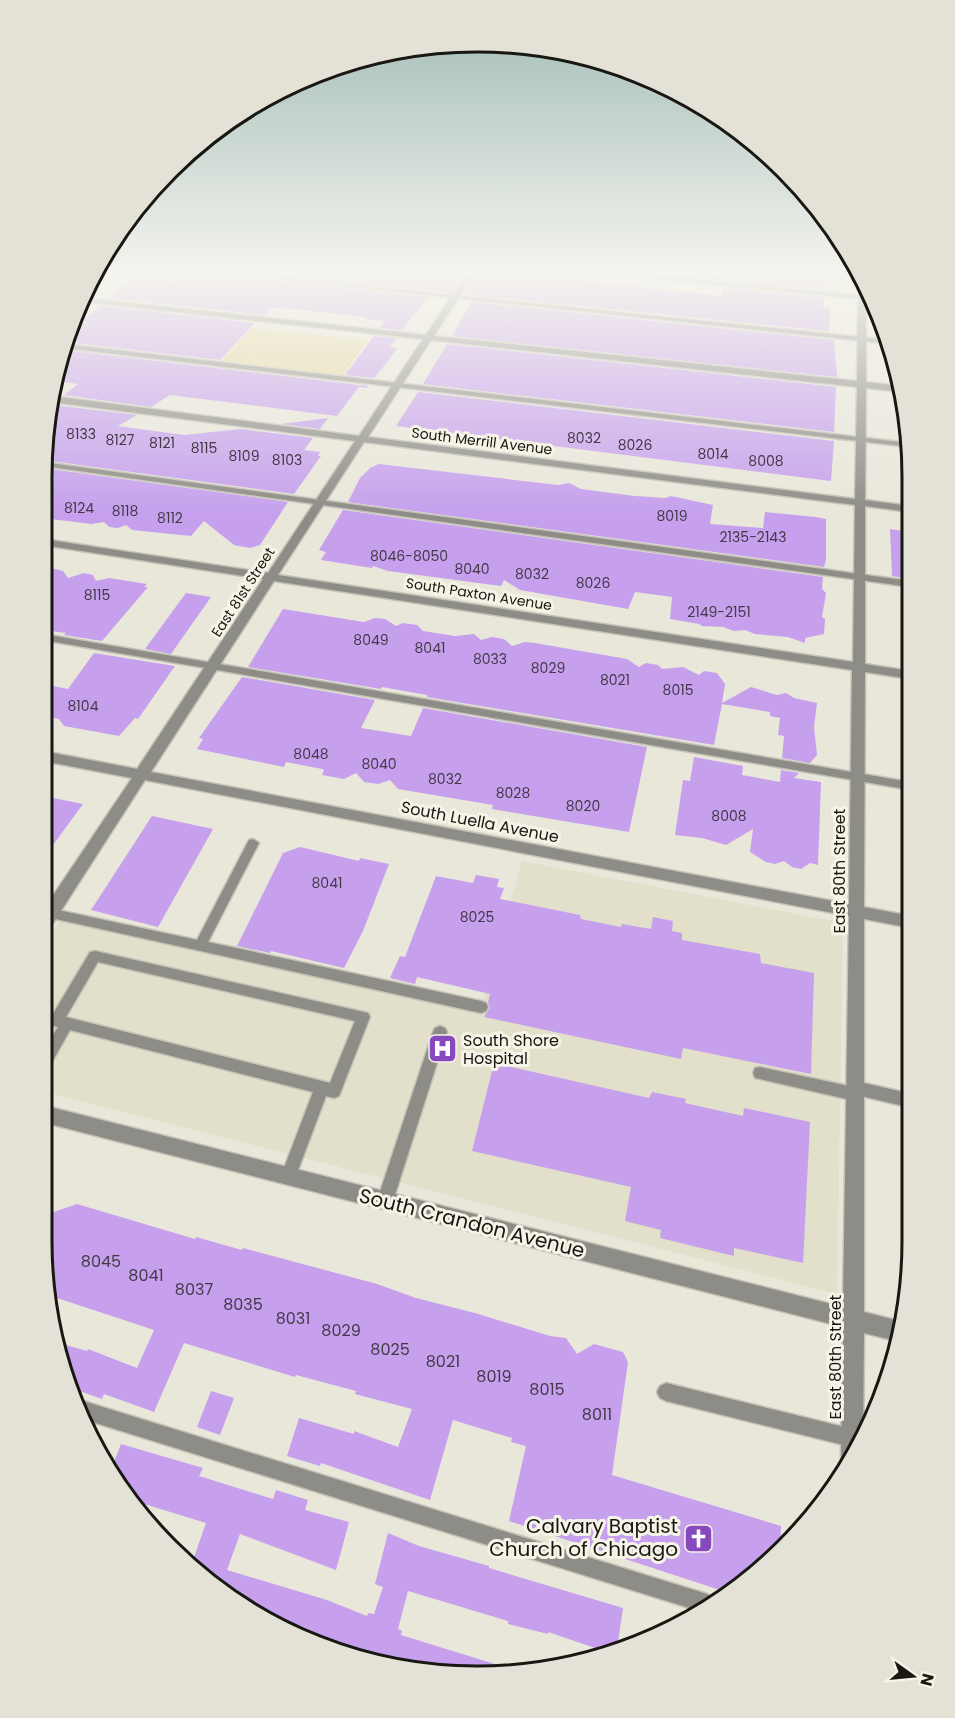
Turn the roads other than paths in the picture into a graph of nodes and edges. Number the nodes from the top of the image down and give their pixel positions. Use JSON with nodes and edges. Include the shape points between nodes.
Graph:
{"nodes":[{"id":1,"x":143,"y":355,"type":"edge"},
{"id":2,"x":416,"y":355,"type":"edge"},
{"id":3,"x":592,"y":355,"type":"edge"},
{"id":4,"x":861,"y":355,"type":"edge"},
{"id":5,"x":397,"y":385,"type":"junction"},
{"id":6,"x":861,"y":385,"type":"junction"},
{"id":7,"x":892,"y":388,"type":"edge"},
{"id":8,"x":60,"y":400,"type":"edge"},
{"id":9,"x":361,"y":439,"type":"junction"},
{"id":10,"x":860,"y":439,"type":"junction"},
{"id":11,"x":901,"y":444,"type":"edge"},
{"id":12,"x":52,"y":465,"type":"edge"},
{"id":13,"x":320,"y":502,"type":"junction"},
{"id":14,"x":860,"y":503,"type":"junction"},
{"id":15,"x":902,"y":508,"type":"edge"},
{"id":16,"x":52,"y":543,"type":"edge"},
{"id":17,"x":271,"y":577,"type":"junction"},
{"id":18,"x":859,"y":577,"type":"junction"},
{"id":19,"x":902,"y":583,"type":"edge"},
{"id":20,"x":52,"y":639,"type":"edge"},
{"id":21,"x":212,"y":666,"type":"junction"},
{"id":22,"x":859,"y":667,"type":"junction"},
{"id":23,"x":902,"y":674,"type":"edge"},
{"id":24,"x":52,"y":758,"type":"edge"},
{"id":25,"x":141,"y":775,"type":"junction"},
{"id":26,"x":858,"y":777,"type":"junction"},
{"id":27,"x":902,"y":785,"type":"edge"},
{"id":28,"x":253,"y":843,"type":"dead end"},
{"id":29,"x":52,"y":906,"type":"edge"},
{"id":30,"x":857,"y":912,"type":"junction"},
{"id":31,"x":52,"y":914,"type":"edge"},
{"id":32,"x":902,"y":920,"type":"edge"},
{"id":33,"x":200,"y":946,"type":"junction"},
{"id":34,"x":481,"y":1007,"type":"dead end"},
{"id":35,"x":52,"y":1020,"type":"edge"},
{"id":36,"x":62,"y":1022,"type":"junction"},
{"id":37,"x":440,"y":1032,"type":"dead end"},
{"id":38,"x":52,"y":1044,"type":"edge"},
{"id":39,"x":760,"y":1073,"type":"dead end"},
{"id":40,"x":322,"y":1089,"type":"junction"},
{"id":41,"x":855,"y":1091,"type":"junction"},
{"id":42,"x":902,"y":1099,"type":"edge"},
{"id":43,"x":52,"y":1116,"type":"edge"},
{"id":44,"x":289,"y":1176,"type":"junction"},
{"id":45,"x":385,"y":1201,"type":"junction"},
{"id":46,"x":853,"y":1320,"type":"junction"},
{"id":47,"x":893,"y":1330,"type":"edge"},
{"id":48,"x":666,"y":1392,"type":"dead end"},
{"id":49,"x":89,"y":1412,"type":"edge"},
{"id":50,"x":852,"y":1438,"type":"junction"},
{"id":51,"x":852,"y":1441,"type":"edge"},
{"id":52,"x":701,"y":1602,"type":"edge"}],
"edges":[{"from":1,"to":5,"type":"lane"},
{"from":2,"to":5,"type":"street","name":"East 81st Street"},
{"from":3,"to":6,"type":"street"},
{"from":4,"to":6,"type":"street","name":"East 80th Street"},
{"from":5,"to":9,"type":"street","name":"East 81st Street"},
{"from":5,"to":10,"type":"lane"},
{"from":6,"to":7,"type":"street"},
{"from":6,"to":10,"type":"street","name":"East 80th Street"},
{"from":8,"to":9,"type":"street","name":"South Merrill Avenue"},
{"from":9,"to":13,"type":"street","name":"East 81st Street"},
{"from":9,"to":14,"type":"street","name":"South Merrill Avenue"},
{"from":10,"to":11,"type":"lane"},
{"from":10,"to":14,"type":"street","name":"East 80th Street"},
{"from":12,"to":13,"type":"lane"},
{"from":13,"to":17,"type":"street","name":"East 81st Street"},
{"from":13,"to":18,"type":"lane"},
{"from":14,"to":15,"type":"street","name":"South Merrill Avenue"},
{"from":14,"to":18,"type":"street","name":"East 80th Street"},
{"from":16,"to":17,"type":"street","name":"South Paxton Avenue"},
{"from":17,"to":21,"type":"street","name":"East 81st Street"},
{"from":17,"to":22,"type":"street","name":"South Paxton Avenue"},
{"from":18,"to":19,"type":"lane"},
{"from":18,"to":22,"type":"street","name":"East 80th Street"},
{"from":20,"to":21,"type":"lane"},
{"from":21,"to":25,"type":"street","name":"East 81st Street"},
{"from":21,"to":26,"type":"lane"},
{"from":22,"to":23,"type":"street","name":"South Paxton Avenue"},
{"from":22,"to":26,"type":"street","name":"East 80th Street"},
{"from":24,"to":25,"type":"street","name":"South Luella Avenue"},
{"from":25,"to":29,"type":"street","name":"East 81st Street"},
{"from":25,"to":30,"type":"street","name":"South Luella Avenue"},
{"from":26,"to":27,"type":"lane"},
{"from":26,"to":30,"type":"street","name":"East 80th Street"},
{"from":28,"to":33,"type":"lane"},
{"from":30,"to":32,"type":"street","name":"South Luella Avenue"},
{"from":30,"to":41,"type":"street","name":"East 80th Street"},
{"from":31,"to":33,"type":"lane"},
{"from":33,"to":34,"type":"lane"},
{"from":35,"to":36,"type":"lane"},
{"from":36,"to":38,"type":"lane"},
{"from":36,"to":40,"type":"lane"},
{"from":36,"to":40,"type":"lane","via":[[95,956],[363,1017],[334,1091]]},
{"from":37,"to":45,"type":"lane"},
{"from":39,"to":41,"type":"lane"},
{"from":40,"to":44,"type":"lane"},
{"from":41,"to":42,"type":"lane"},
{"from":41,"to":46,"type":"street","name":"East 80th Street"},
{"from":43,"to":44,"type":"street","name":"South Crandon Avenue"},
{"from":44,"to":45,"type":"street","name":"South Crandon Avenue"},
{"from":45,"to":46,"type":"street","name":"South Crandon Avenue"},
{"from":46,"to":47,"type":"street","name":"South Crandon Avenue"},
{"from":46,"to":50,"type":"street","name":"East 80th Street"},
{"from":48,"to":50,"type":"lane"},
{"from":49,"to":52,"type":"lane"},
{"from":50,"to":51,"type":"street","name":"East 80th Street"}]}
